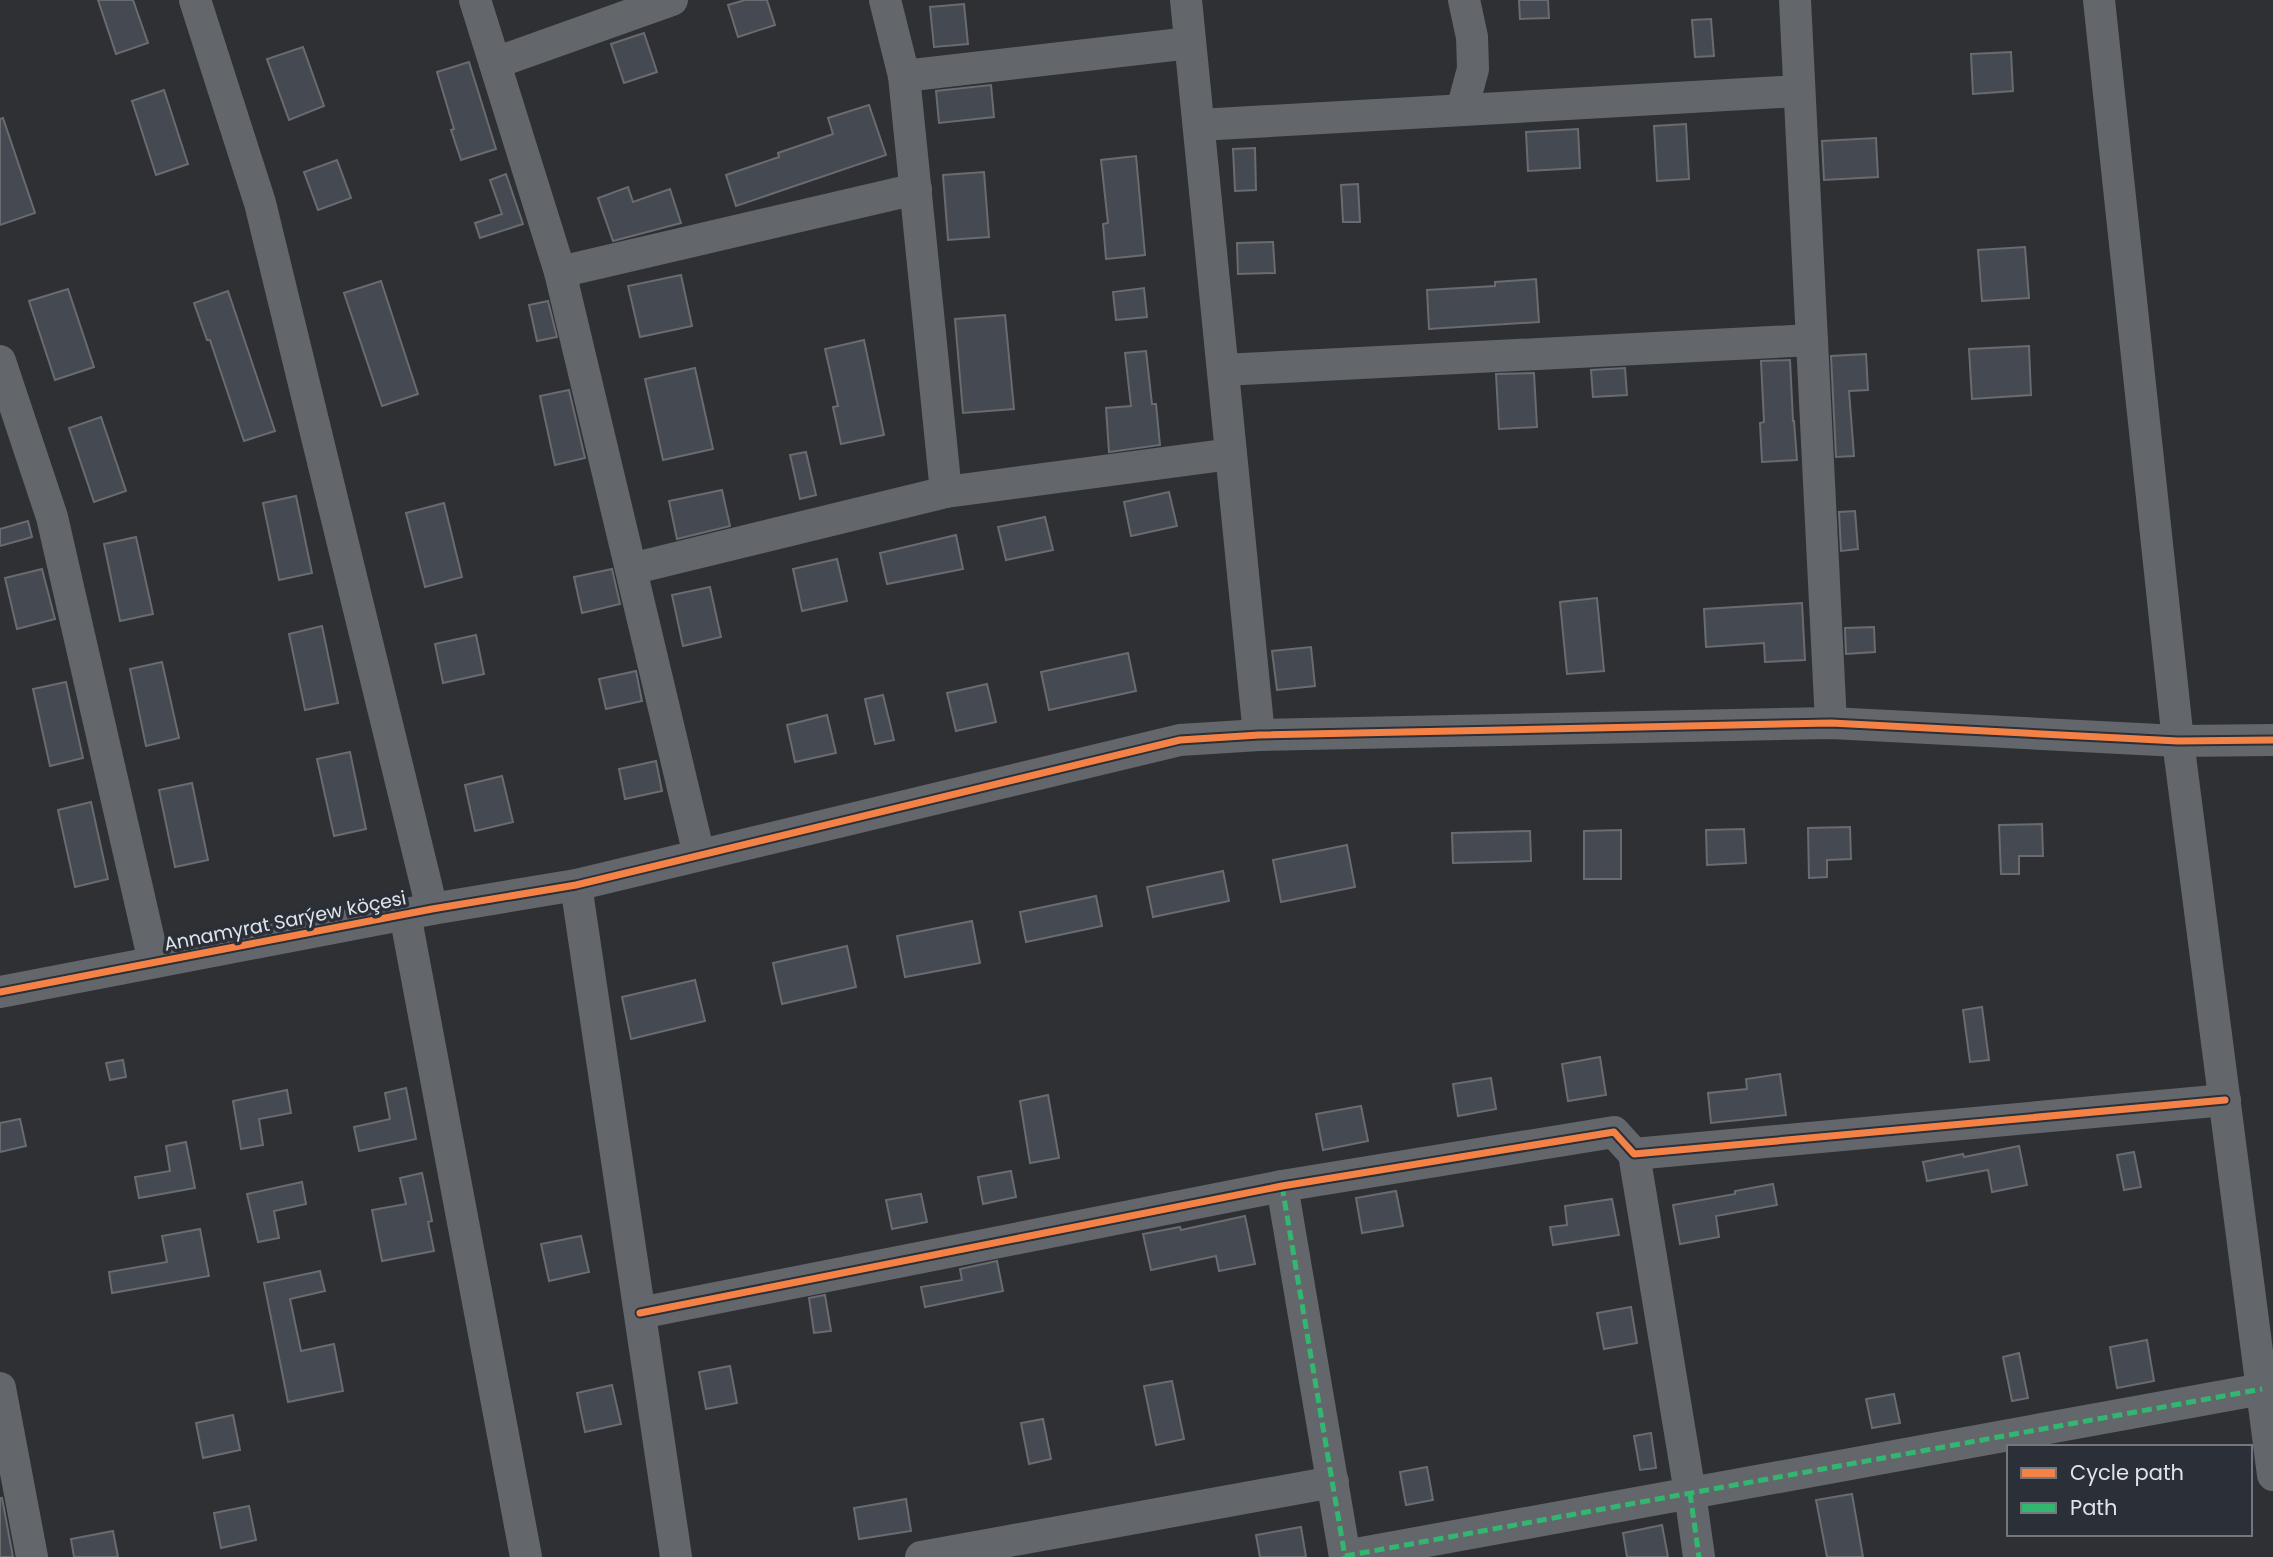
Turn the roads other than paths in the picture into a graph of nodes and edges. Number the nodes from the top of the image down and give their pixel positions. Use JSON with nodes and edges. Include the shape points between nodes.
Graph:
{"nodes":[{"id":1,"x":195,"y":0,"type":"edge"},
{"id":2,"x":475,"y":0,"type":"edge"},
{"id":3,"x":672,"y":0,"type":"edge"},
{"id":4,"x":885,"y":0,"type":"edge"},
{"id":5,"x":1186,"y":0,"type":"edge"},
{"id":6,"x":1464,"y":0,"type":"edge"},
{"id":7,"x":1795,"y":0,"type":"edge"},
{"id":8,"x":2099,"y":0,"type":"edge"},
{"id":9,"x":1190,"y":43,"type":"junction"},
{"id":10,"x":495,"y":63,"type":"junction"},
{"id":11,"x":904,"y":76,"type":"junction"},
{"id":12,"x":1799,"y":91,"type":"junction"},
{"id":13,"x":1462,"y":110,"type":"junction"},
{"id":14,"x":1199,"y":125,"type":"junction"},
{"id":15,"x":916,"y":189,"type":"junction"},
{"id":16,"x":560,"y":272,"type":"junction"},
{"id":17,"x":1812,"y":340,"type":"junction"},
{"id":18,"x":0,"y":361,"type":"edge"},
{"id":19,"x":1223,"y":370,"type":"junction"},
{"id":20,"x":1231,"y":454,"type":"junction"},
{"id":21,"x":946,"y":492,"type":"junction"},
{"id":22,"x":631,"y":569,"type":"junction"},
{"id":23,"x":1831,"y":723,"type":"junction"},
{"id":24,"x":1259,"y":735,"type":"junction"},
{"id":25,"x":2273,"y":740,"type":"edge"},
{"id":26,"x":2178,"y":741,"type":"junction"},
{"id":27,"x":699,"y":855,"type":"junction"},
{"id":28,"x":576,"y":885,"type":"junction"},
{"id":29,"x":418,"y":912,"type":"junction"},
{"id":30,"x":154,"y":962,"type":"junction"},
{"id":31,"x":0,"y":992,"type":"edge"},
{"id":32,"x":2225,"y":1100,"type":"junction"},
{"id":33,"x":1634,"y":1154,"type":"junction"},
{"id":34,"x":1282,"y":1186,"type":"junction"},
{"id":35,"x":639,"y":1313,"type":"junction"},
{"id":36,"x":0,"y":1388,"type":"edge"},
{"id":37,"x":2262,"y":1389,"type":"junction"},
{"id":38,"x":2273,"y":1475,"type":"edge"},
{"id":39,"x":1333,"y":1482,"type":"junction"},
{"id":40,"x":1690,"y":1493,"type":"junction"},
{"id":41,"x":1345,"y":1556,"type":"edge"},
{"id":42,"x":32,"y":1557,"type":"edge"},
{"id":43,"x":526,"y":1557,"type":"edge"},
{"id":44,"x":676,"y":1557,"type":"edge"},
{"id":45,"x":921,"y":1557,"type":"edge"},
{"id":46,"x":1699,"y":1557,"type":"edge"}],
"edges":[{"from":1,"to":29,"type":"street","via":[[260,203]]},
{"from":2,"to":10,"type":"street"},
{"from":3,"to":10,"type":"street"},
{"from":4,"to":11,"type":"street"},
{"from":5,"to":9,"type":"street"},
{"from":6,"to":13,"type":"street","via":[[1473,69]]},
{"from":7,"to":12,"type":"street"},
{"from":8,"to":26,"type":"street"},
{"from":9,"to":11,"type":"street"},
{"from":9,"to":14,"type":"street"},
{"from":10,"to":16,"type":"street"},
{"from":11,"to":15,"type":"street"},
{"from":12,"to":13,"type":"street"},
{"from":12,"to":17,"type":"street"},
{"from":13,"to":14,"type":"street"},
{"from":14,"to":19,"type":"street"},
{"from":15,"to":16,"type":"street"},
{"from":15,"to":21,"type":"street"},
{"from":16,"to":22,"type":"street"},
{"from":17,"to":19,"type":"street"},
{"from":17,"to":23,"type":"street"},
{"from":18,"to":30,"type":"street","via":[[52,517]]},
{"from":19,"to":20,"type":"street"},
{"from":20,"to":21,"type":"street"},
{"from":20,"to":24,"type":"street"},
{"from":21,"to":22,"type":"street"},
{"from":22,"to":27,"type":"street"},
{"from":23,"to":24,"type":"street","name":"Annamyrat Sarýew köçesi"},
{"from":23,"to":26,"type":"street","name":"Annamyrat Sarýew köçesi"},
{"from":24,"to":27,"type":"street","name":"Annamyrat Sarýew köçesi","via":[[1180,740]]},
{"from":25,"to":26,"type":"street","name":"Annamyrat Sarýew köçesi"},
{"from":26,"to":32,"type":"street"},
{"from":27,"to":28,"type":"street","name":"Annamyrat Sarýew köçesi"},
{"from":28,"to":29,"type":"street","name":"Annamyrat Sarýew köçesi"},
{"from":28,"to":35,"type":"street"},
{"from":29,"to":30,"type":"street","name":"Annamyrat Sarýew köçesi"},
{"from":29,"to":43,"type":"street"},
{"from":30,"to":31,"type":"street","name":"Annamyrat Sarýew köçesi"},
{"from":32,"to":33,"type":"street"},
{"from":32,"to":37,"type":"street"},
{"from":33,"to":34,"type":"street","via":[[1614,1132]]},
{"from":33,"to":40,"type":"street"},
{"from":34,"to":35,"type":"street"},
{"from":34,"to":39,"type":"street"},
{"from":35,"to":44,"type":"street"},
{"from":36,"to":42,"type":"street"},
{"from":37,"to":38,"type":"street"},
{"from":37,"to":40,"type":"street"},
{"from":39,"to":41,"type":"street"},
{"from":39,"to":45,"type":"street"},
{"from":40,"to":41,"type":"street"},
{"from":40,"to":46,"type":"street"}]}
